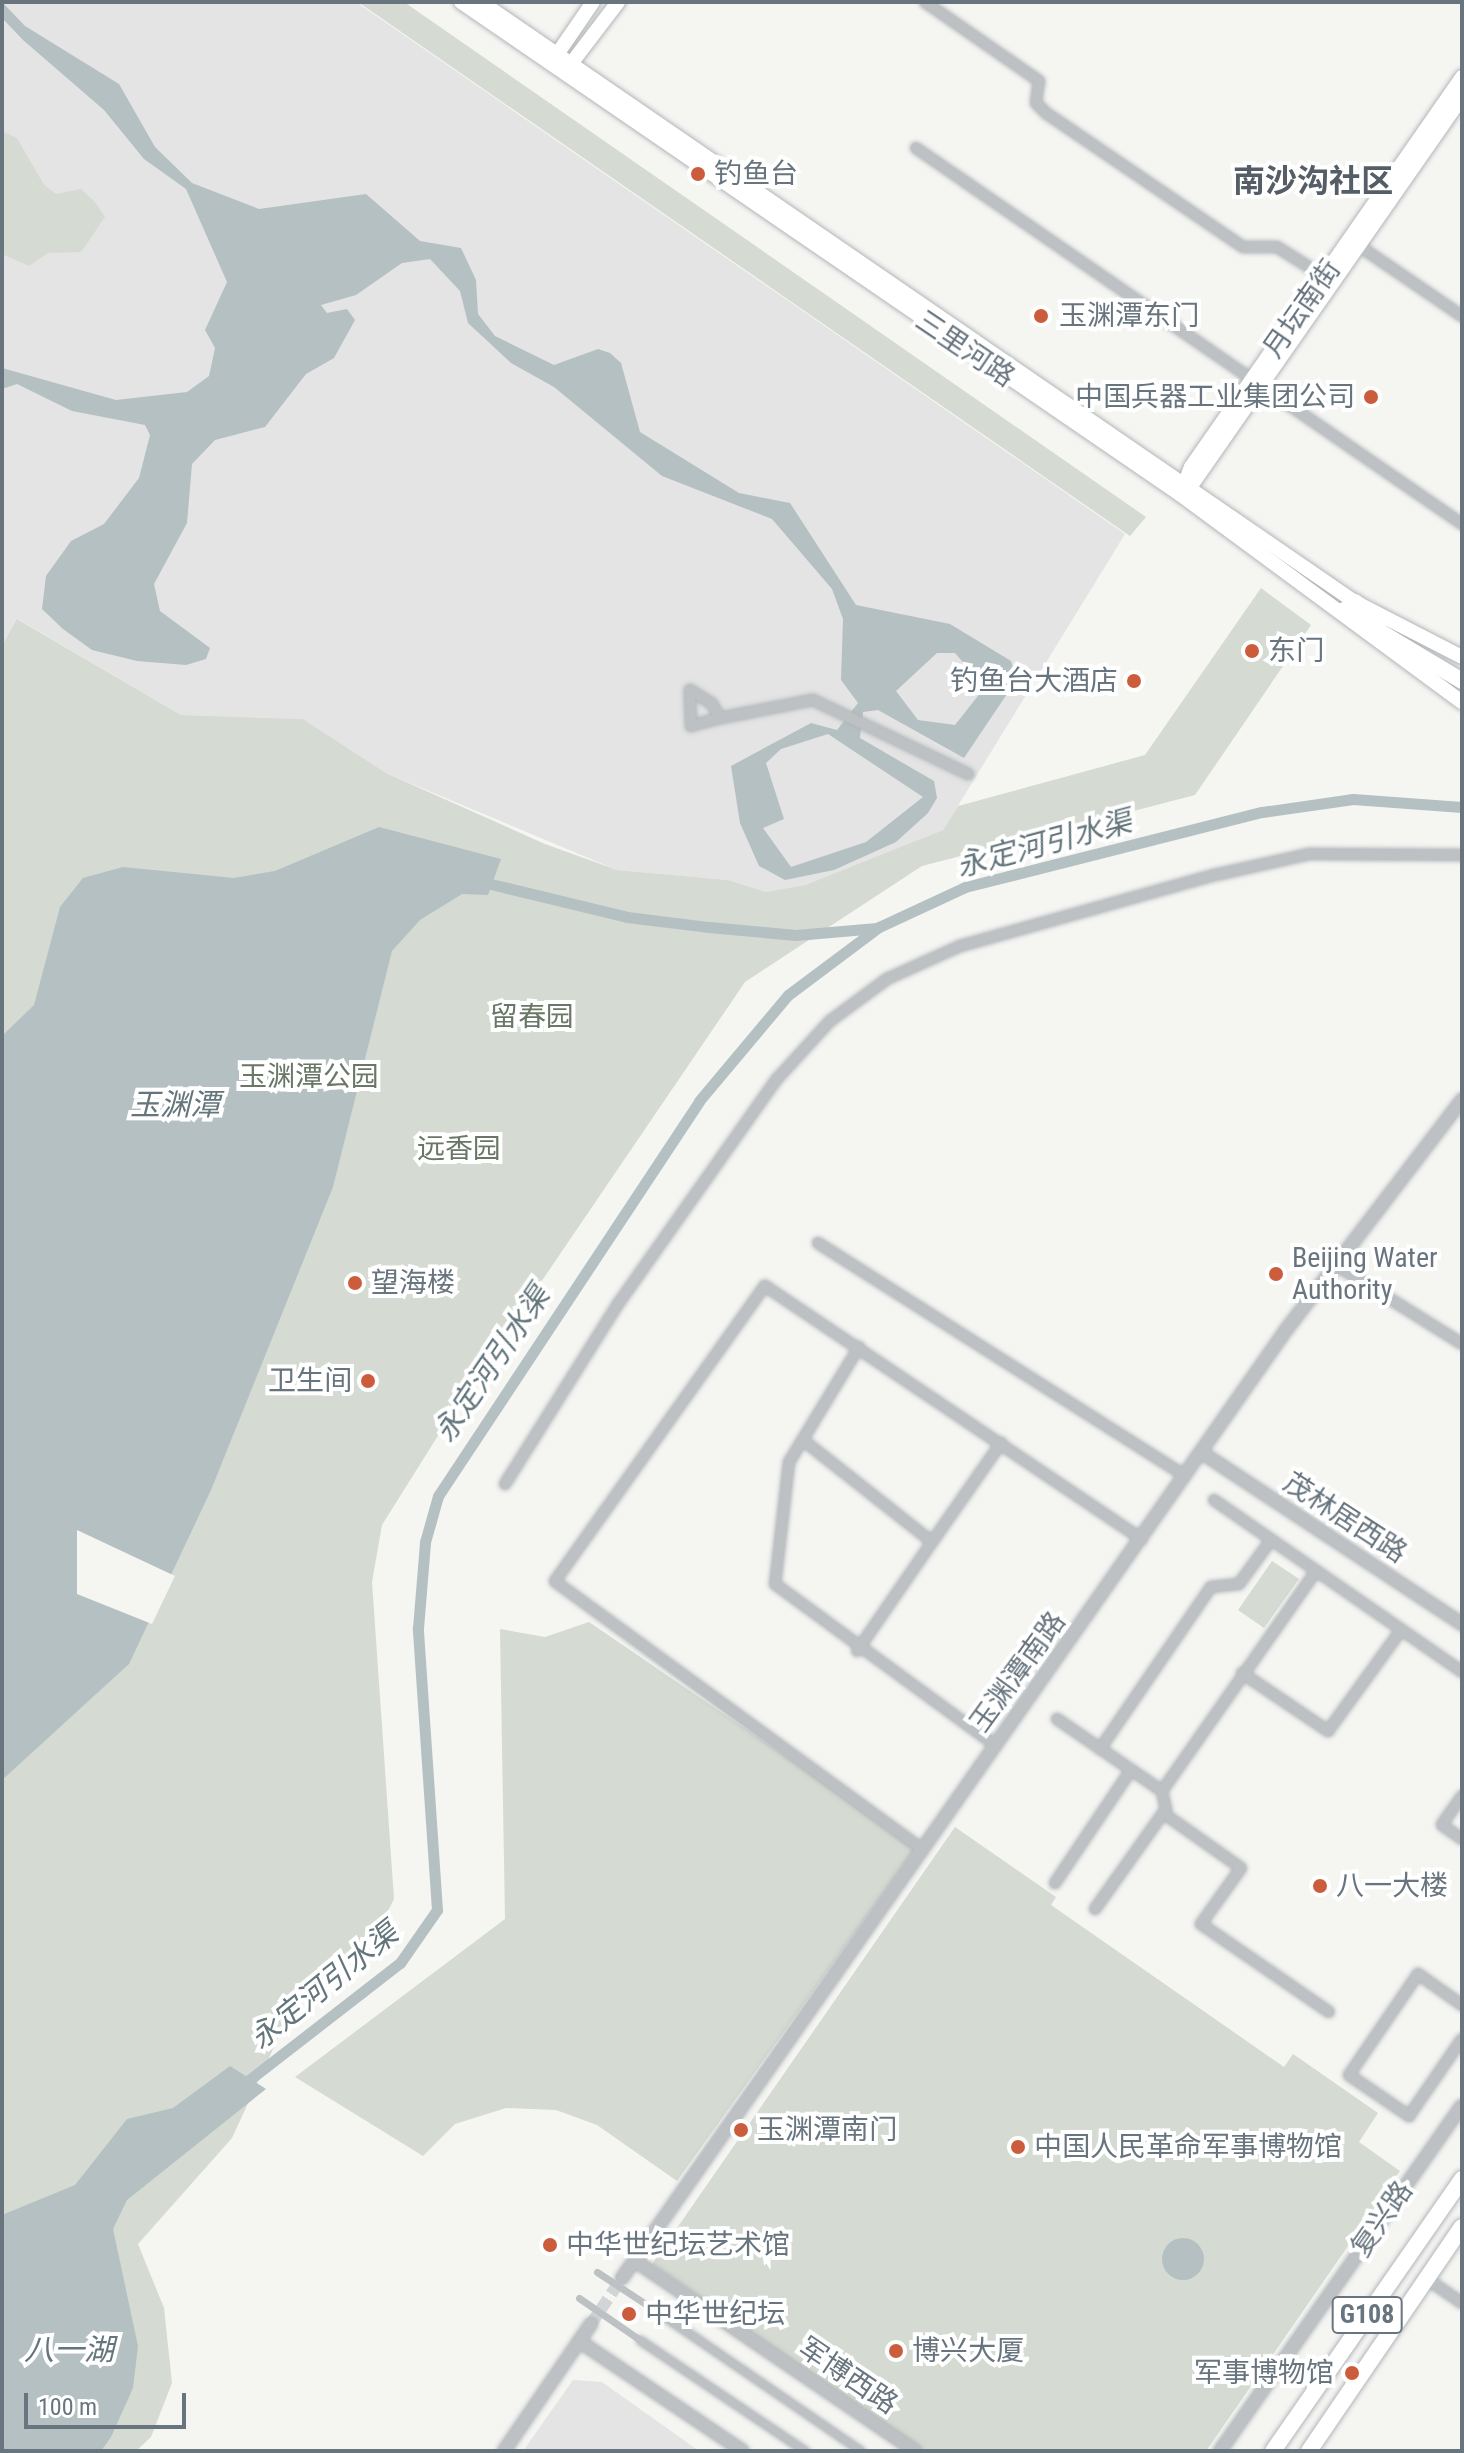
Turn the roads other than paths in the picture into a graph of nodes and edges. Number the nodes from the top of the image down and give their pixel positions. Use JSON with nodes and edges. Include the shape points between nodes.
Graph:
{"nodes":[{"id":1,"x":461,"y":2,"type":"edge"},
{"id":2,"x":481,"y":2,"type":"edge"},
{"id":3,"x":593,"y":2,"type":"edge"},
{"id":4,"x":618,"y":2,"type":"edge"},
{"id":5,"x":925,"y":2,"type":"edge"},
{"id":6,"x":558,"y":53,"type":"junction"},
{"id":7,"x":569,"y":68,"type":"junction"},
{"id":8,"x":1462,"y":77,"type":"edge"},
{"id":9,"x":1462,"y":97,"type":"edge"},
{"id":10,"x":916,"y":148,"type":"dead end"},
{"id":11,"x":1355,"y":243,"type":"junction"},
{"id":12,"x":1325,"y":277,"type":"junction"},
{"id":13,"x":1462,"y":316,"type":"edge"},
{"id":14,"x":1256,"y":388,"type":"junction"},
{"id":15,"x":1185,"y":489,"type":"junction"},
{"id":16,"x":1462,"y":524,"type":"edge"},
{"id":17,"x":1349,"y":606,"type":"junction"},
{"id":18,"x":1462,"y":657,"type":"edge"},
{"id":19,"x":1462,"y":681,"type":"edge"},
{"id":20,"x":1462,"y":702,"type":"edge"},
{"id":21,"x":720,"y":718,"type":"dead end"},
{"id":22,"x":968,"y":774,"type":"dead end"},
{"id":23,"x":1462,"y":855,"type":"edge"},
{"id":24,"x":1462,"y":1100,"type":"edge"},
{"id":25,"x":818,"y":1243,"type":"dead end"},
{"id":26,"x":1339,"y":1267,"type":"junction"},
{"id":27,"x":1462,"y":1344,"type":"edge"},
{"id":28,"x":859,"y":1347,"type":"junction"},
{"id":29,"x":803,"y":1440,"type":"junction"},
{"id":30,"x":1001,"y":1443,"type":"junction"},
{"id":31,"x":1201,"y":1452,"type":"junction"},
{"id":32,"x":1185,"y":1476,"type":"junction"},
{"id":33,"x":505,"y":1484,"type":"dead end"},
{"id":34,"x":1214,"y":1500,"type":"dead end"},
{"id":35,"x":1142,"y":1539,"type":"junction"},
{"id":36,"x":1271,"y":1540,"type":"junction"},
{"id":37,"x":932,"y":1542,"type":"junction"},
{"id":38,"x":1316,"y":1571,"type":"junction"},
{"id":39,"x":1462,"y":1624,"type":"edge"},
{"id":40,"x":1401,"y":1630,"type":"junction"},
{"id":41,"x":857,"y":1651,"type":"junction"},
{"id":42,"x":1462,"y":1672,"type":"edge"},
{"id":43,"x":1242,"y":1673,"type":"junction"},
{"id":44,"x":1057,"y":1719,"type":"dead end"},
{"id":45,"x":995,"y":1745,"type":"junction"},
{"id":46,"x":1100,"y":1749,"type":"junction"},
{"id":47,"x":1131,"y":1770,"type":"junction"},
{"id":48,"x":1162,"y":1791,"type":"junction"},
{"id":49,"x":1462,"y":1796,"type":"edge"},
{"id":50,"x":1163,"y":1813,"type":"junction"},
{"id":51,"x":1462,"y":1839,"type":"edge"},
{"id":52,"x":922,"y":1849,"type":"junction"},
{"id":53,"x":1055,"y":1883,"type":"dead end"},
{"id":54,"x":1095,"y":1909,"type":"dead end"},
{"id":55,"x":1462,"y":2005,"type":"edge"},
{"id":56,"x":1329,"y":2012,"type":"dead end"},
{"id":57,"x":1462,"y":2039,"type":"edge"},
{"id":58,"x":1462,"y":2106,"type":"edge"},
{"id":59,"x":1462,"y":2179,"type":"edge"},
{"id":60,"x":1462,"y":2227,"type":"edge"},
{"id":61,"x":634,"y":2260,"type":"junction"},
{"id":62,"x":597,"y":2272,"type":"dead end"},
{"id":63,"x":622,"y":2278,"type":"tunnel mouth"},
{"id":64,"x":1427,"y":2279,"type":"junction"},
{"id":65,"x":579,"y":2298,"type":"dead end"},
{"id":66,"x":1462,"y":2303,"type":"edge"},
{"id":67,"x":591,"y":2324,"type":"tunnel mouth"},
{"id":68,"x":579,"y":2341,"type":"junction"},
{"id":69,"x":504,"y":2451,"type":"edge"},
{"id":70,"x":743,"y":2451,"type":"edge"},
{"id":71,"x":805,"y":2451,"type":"edge"},
{"id":72,"x":861,"y":2451,"type":"edge"},
{"id":73,"x":915,"y":2451,"type":"edge"},
{"id":74,"x":1220,"y":2451,"type":"edge"},
{"id":75,"x":1273,"y":2451,"type":"edge"},
{"id":76,"x":1309,"y":2451,"type":"edge"}],
"edges":[{"from":1,"to":7,"type":"main road","name":"三里河路"},
{"from":2,"to":6,"type":"main road","name":"三里河路"},
{"from":3,"to":6,"type":"main road"},
{"from":4,"to":7,"type":"main road"},
{"from":5,"to":12,"type":"street","via":[[1039,81],[1036,103],[1046,113],[1243,247],[1277,247]]},
{"from":6,"to":7,"type":"main road","name":"三里河路"},
{"from":7,"to":15,"type":"main road","name":"三里河路"},
{"from":8,"to":11,"type":"main road","name":"月坛南街"},
{"from":9,"to":11,"type":"main road","name":"月坛南街"},
{"from":10,"to":14,"type":"street"},
{"from":11,"to":12,"type":"main road","name":"月坛南街"},
{"from":11,"to":13,"type":"street"},
{"from":11,"to":14,"type":"main road","name":"月坛南街"},
{"from":12,"to":14,"type":"main road","name":"月坛南街"},
{"from":14,"to":15,"type":"main road","name":"月坛南街"},
{"from":14,"to":16,"type":"street"},
{"from":15,"to":17,"type":"main road","name":"三里河路"},
{"from":17,"to":18,"type":"main road","name":"三里河路"},
{"from":17,"to":19,"type":"main road"},
{"from":17,"to":20,"type":"main road","name":"三里河路","via":[[1422,679]]},
{"from":21,"to":22,"type":"street","via":[[813,700]]},
{"from":23,"to":33,"type":"street","via":[[1353,851],[1229,872],[960,946],[887,979],[830,1021],[777,1079],[618,1304]]},
{"from":24,"to":26,"type":"street","name":"玉渊潭南路"},
{"from":25,"to":32,"type":"street"},
{"from":26,"to":27,"type":"street"},
{"from":26,"to":31,"type":"street","name":"玉渊潭南路"},
{"from":28,"to":29,"type":"street"},
{"from":28,"to":30,"type":"street"},
{"from":28,"to":52,"type":"street","via":[[765,1286],[555,1581]]},
{"from":29,"to":37,"type":"street"},
{"from":29,"to":41,"type":"street","via":[[789,1462],[775,1584]]},
{"from":30,"to":35,"type":"street"},
{"from":30,"to":37,"type":"street"},
{"from":31,"to":32,"type":"street","name":"玉渊潭南路"},
{"from":31,"to":39,"type":"street","name":"茂林居西路"},
{"from":32,"to":35,"type":"street","name":"玉渊潭南路"},
{"from":34,"to":36,"type":"street"},
{"from":35,"to":45,"type":"street","name":"玉渊潭南路"},
{"from":36,"to":38,"type":"street"},
{"from":36,"to":46,"type":"street","via":[[1239,1584],[1211,1587]]},
{"from":37,"to":41,"type":"street"},
{"from":38,"to":40,"type":"street"},
{"from":38,"to":43,"type":"street"},
{"from":40,"to":42,"type":"street"},
{"from":40,"to":43,"type":"street","via":[[1328,1731]]},
{"from":41,"to":45,"type":"street"},
{"from":43,"to":48,"type":"street"},
{"from":44,"to":46,"type":"street"},
{"from":45,"to":52,"type":"street","name":"玉渊潭南路"},
{"from":46,"to":47,"type":"street"},
{"from":47,"to":48,"type":"street"},
{"from":47,"to":53,"type":"street"},
{"from":48,"to":50,"type":"street"},
{"from":49,"to":51,"type":"street","via":[[1442,1825]]},
{"from":50,"to":54,"type":"street"},
{"from":50,"to":56,"type":"street","via":[[1241,1868],[1201,1924]]},
{"from":52,"to":61,"type":"street","name":"玉渊潭南路"},
{"from":55,"to":57,"type":"street","via":[[1418,1974],[1349,2075],[1409,2116]]},
{"from":58,"to":74,"type":"street","name":"复兴路"},
{"from":59,"to":75,"type":"main road","name":"复兴路","number":"G108"},
{"from":60,"to":64,"type":"main road","number":"G108"},
{"from":61,"to":63,"type":"street","name":"玉渊潭南路"},
{"from":61,"to":73,"type":"street","name":"军博西路"},
{"from":62,"to":72,"type":"street","bridge":true},
{"from":64,"to":66,"type":"street"},
{"from":64,"to":76,"type":"main road","number":"G108"},
{"from":65,"to":71,"type":"street","bridge":true},
{"from":67,"to":68,"type":"street"},
{"from":68,"to":69,"type":"street"},
{"from":68,"to":70,"type":"street"}]}
